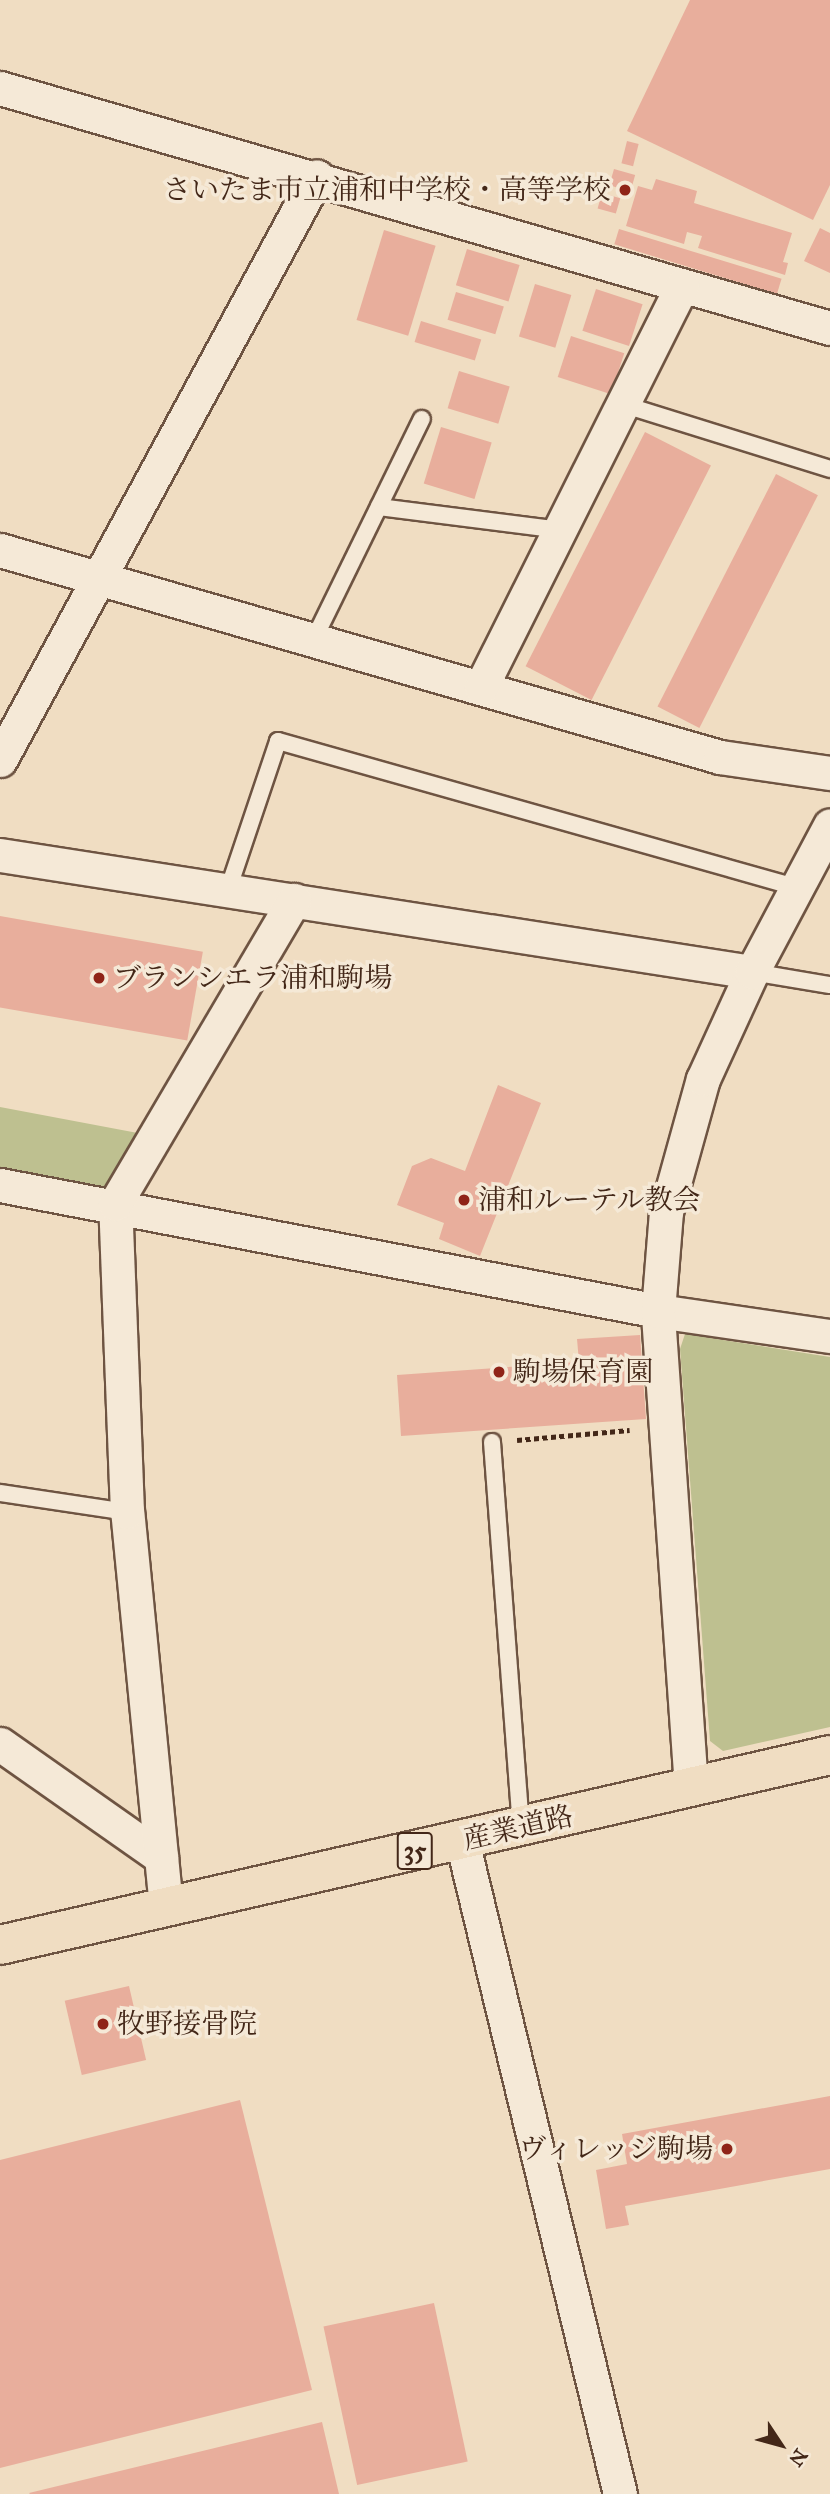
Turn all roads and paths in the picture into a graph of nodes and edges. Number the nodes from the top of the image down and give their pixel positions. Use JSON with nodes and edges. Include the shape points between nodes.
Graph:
{"nodes":[{"id":1,"x":0,"y":88,"type":"edge"},
{"id":2,"x":317,"y":176,"type":"junction"},
{"id":3,"x":682,"y":285,"type":"junction"},
{"id":4,"x":830,"y":328,"type":"edge"},
{"id":5,"x":625,"y":405,"type":"junction"},
{"id":6,"x":422,"y":419,"type":"dead end"},
{"id":7,"x":830,"y":468,"type":"edge"},
{"id":8,"x":379,"y":507,"type":"junction"},
{"id":9,"x":561,"y":530,"type":"junction"},
{"id":10,"x":0,"y":550,"type":"edge"},
{"id":11,"x":99,"y":579,"type":"junction"},
{"id":12,"x":314,"y":639,"type":"junction"},
{"id":13,"x":481,"y":687,"type":"junction"},
{"id":14,"x":0,"y":760,"type":"edge"},
{"id":15,"x":830,"y":773,"type":"edge"},
{"id":16,"x":830,"y":825,"type":"edge"},
{"id":17,"x":0,"y":855,"type":"edge"},
{"id":18,"x":799,"y":888,"type":"junction"},
{"id":19,"x":228,"y":890,"type":"junction"},
{"id":20,"x":294,"y":900,"type":"junction"},
{"id":21,"x":752,"y":972,"type":"junction"},
{"id":22,"x":830,"y":985,"type":"edge"},
{"id":23,"x":0,"y":1185,"type":"edge"},
{"id":24,"x":116,"y":1204,"type":"junction"},
{"id":25,"x":658,"y":1311,"type":"junction"},
{"id":26,"x":830,"y":1336,"type":"edge"},
{"id":27,"x":666,"y":1427,"type":"junction"},
{"id":28,"x":492,"y":1442,"type":"joint"},
{"id":29,"x":0,"y":1493,"type":"edge"},
{"id":30,"x":127,"y":1512,"type":"junction"},
{"id":31,"x":0,"y":1744,"type":"edge"},
{"id":32,"x":830,"y":1755,"type":"edge"},
{"id":33,"x":691,"y":1787,"type":"junction"},
{"id":34,"x":522,"y":1827,"type":"junction"},
{"id":35,"x":462,"y":1841,"type":"junction"},
{"id":36,"x":162,"y":1857,"type":"junction"},
{"id":37,"x":166,"y":1907,"type":"junction"},
{"id":38,"x":0,"y":1945,"type":"edge"},
{"id":39,"x":620,"y":2494,"type":"edge"}],
"edges":[{"from":1,"to":2,"type":"street"},
{"from":2,"to":3,"type":"street"},
{"from":2,"to":11,"type":"street"},
{"from":3,"to":4,"type":"street"},
{"from":3,"to":5,"type":"street"},
{"from":5,"to":7,"type":"lane"},
{"from":5,"to":9,"type":"street"},
{"from":6,"to":8,"type":"lane"},
{"from":8,"to":9,"type":"lane"},
{"from":8,"to":12,"type":"lane"},
{"from":9,"to":13,"type":"street"},
{"from":10,"to":11,"type":"street"},
{"from":11,"to":12,"type":"street"},
{"from":11,"to":14,"type":"street"},
{"from":12,"to":13,"type":"street"},
{"from":13,"to":15,"type":"street","via":[[720,757]]},
{"from":16,"to":18,"type":"street"},
{"from":17,"to":19,"type":"street"},
{"from":18,"to":19,"type":"lane","via":[[278,741]]},
{"from":18,"to":21,"type":"street"},
{"from":19,"to":20,"type":"street"},
{"from":20,"to":21,"type":"street"},
{"from":20,"to":24,"type":"street"},
{"from":21,"to":22,"type":"lane"},
{"from":21,"to":25,"type":"street","via":[[688,1120],[666,1212]]},
{"from":23,"to":24,"type":"street"},
{"from":24,"to":25,"type":"street"},
{"from":24,"to":30,"type":"street"},
{"from":25,"to":26,"type":"street"},
{"from":25,"to":27,"type":"street"},
{"from":27,"to":28,"type":"path"},
{"from":27,"to":33,"type":"street"},
{"from":28,"to":34,"type":"lane"},
{"from":29,"to":30,"type":"lane"},
{"from":30,"to":36,"type":"street"},
{"from":31,"to":36,"type":"street"},
{"from":32,"to":33,"type":"main road","name":"産業道路","number":"35"},
{"from":33,"to":34,"type":"main road","name":"産業道路","number":"35"},
{"from":34,"to":35,"type":"main road","name":"産業道路","number":"35"},
{"from":35,"to":37,"type":"main road","name":"産業道路","number":"35"},
{"from":35,"to":39,"type":"street"},
{"from":36,"to":37,"type":"street"},
{"from":37,"to":38,"type":"main road","name":"産業道路","number":"35"}]}
